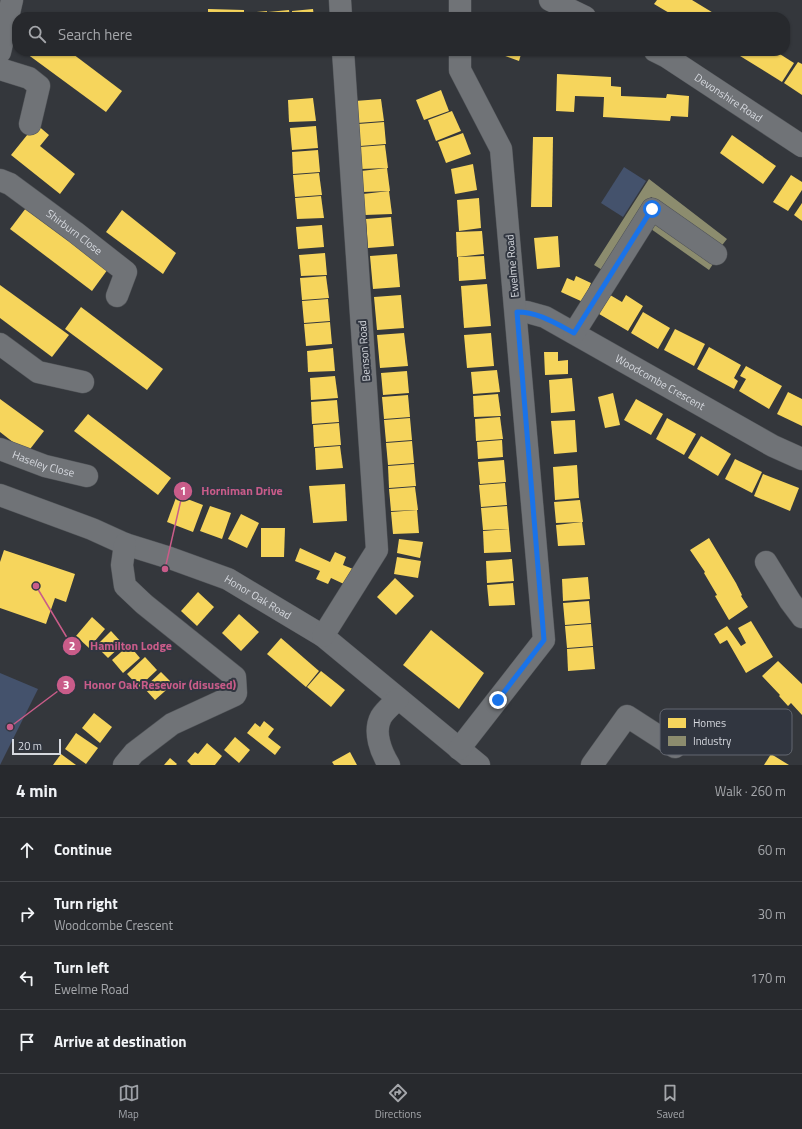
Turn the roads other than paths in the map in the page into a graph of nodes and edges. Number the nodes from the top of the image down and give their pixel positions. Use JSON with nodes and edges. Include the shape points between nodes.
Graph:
{"nodes":[{"id":1,"x":12,"y":0,"type":"edge"},
{"id":2,"x":340,"y":0,"type":"edge"},
{"id":3,"x":460,"y":0,"type":"edge"},
{"id":4,"x":550,"y":0,"type":"edge"},
{"id":5,"x":341,"y":12,"type":"edge"},
{"id":6,"x":460,"y":12,"type":"edge"},
{"id":7,"x":575,"y":12,"type":"edge"},
{"id":8,"x":0,"y":52,"type":"edge"},
{"id":9,"x":343,"y":56,"type":"edge"},
{"id":10,"x":460,"y":56,"type":"edge"},
{"id":11,"x":665,"y":56,"type":"edge"},
{"id":12,"x":0,"y":69,"type":"edge"},
{"id":13,"x":30,"y":124,"type":"dead end"},
{"id":14,"x":802,"y":146,"type":"edge"},
{"id":15,"x":0,"y":180,"type":"edge"},
{"id":16,"x":716,"y":254,"type":"dead end"},
{"id":17,"x":117,"y":296,"type":"dead end"},
{"id":18,"x":517,"y":312,"type":"junction"},
{"id":19,"x":574,"y":333,"type":"junction"},
{"id":20,"x":0,"y":344,"type":"edge"},
{"id":21,"x":83,"y":382,"type":"dead end"},
{"id":22,"x":0,"y":450,"type":"edge"},
{"id":23,"x":802,"y":459,"type":"edge"},
{"id":24,"x":87,"y":476,"type":"dead end"},
{"id":25,"x":0,"y":495,"type":"edge"},
{"id":26,"x":125,"y":544,"type":"junction"},
{"id":27,"x":766,"y":562,"type":"dead end"},
{"id":28,"x":802,"y":617,"type":"edge"},
{"id":29,"x":323,"y":636,"type":"junction"},
{"id":30,"x":398,"y":699,"type":"junction"},
{"id":31,"x":660,"y":737,"type":"edge"},
{"id":32,"x":460,"y":749,"type":"junction"},
{"id":33,"x":124,"y":765,"type":"edge"},
{"id":34,"x":389,"y":765,"type":"edge"},
{"id":35,"x":479,"y":765,"type":"edge"},
{"id":36,"x":592,"y":765,"type":"edge"}],
"edges":[{"from":1,"to":8,"type":"street"},
{"from":2,"to":5,"type":"street"},
{"from":3,"to":6,"type":"street"},
{"from":4,"to":7,"type":"street"},
{"from":9,"to":29,"type":"street","name":"Benson Road","via":[[377,550]]},
{"from":10,"to":18,"type":"street","name":"Ewelme Road","via":[[460,70],[501,149]]},
{"from":11,"to":14,"type":"street","name":"Devonshire Road"},
{"from":12,"to":13,"type":"street","via":[[29,78],[39,86]]},
{"from":15,"to":17,"type":"street","name":"Shirburn Close","via":[[10,184],[126,272]]},
{"from":16,"to":19,"type":"street","via":[[652,209]]},
{"from":18,"to":19,"type":"street","name":"Woodcombe Crescent","via":[[545,317]]},
{"from":18,"to":32,"type":"street","name":"Ewelme Road","via":[[544,640]]},
{"from":19,"to":23,"type":"street","name":"Woodcombe Crescent","via":[[773,446]]},
{"from":20,"to":21,"type":"street","via":[[38,372]]},
{"from":22,"to":24,"type":"street","name":"Haseley Close","via":[[45,466]]},
{"from":25,"to":26,"type":"street","name":"Honor Oak Road"},
{"from":26,"to":29,"type":"street","name":"Honor Oak Road","via":[[228,579]]},
{"from":26,"to":33,"type":"street","via":[[122,565],[125,586],[235,676],[236,693],[172,724],[134,753]]},
{"from":27,"to":28,"type":"street"},
{"from":29,"to":30,"type":"street","name":"Honor Oak Road"},
{"from":30,"to":32,"type":"street","name":"Honor Oak Road"},
{"from":30,"to":34,"type":"street","via":[[381,717],[378,728],[378,738]]},
{"from":31,"to":36,"type":"street","via":[[627,716]]},
{"from":32,"to":35,"type":"street","name":"Honor Oak Road"}]}
